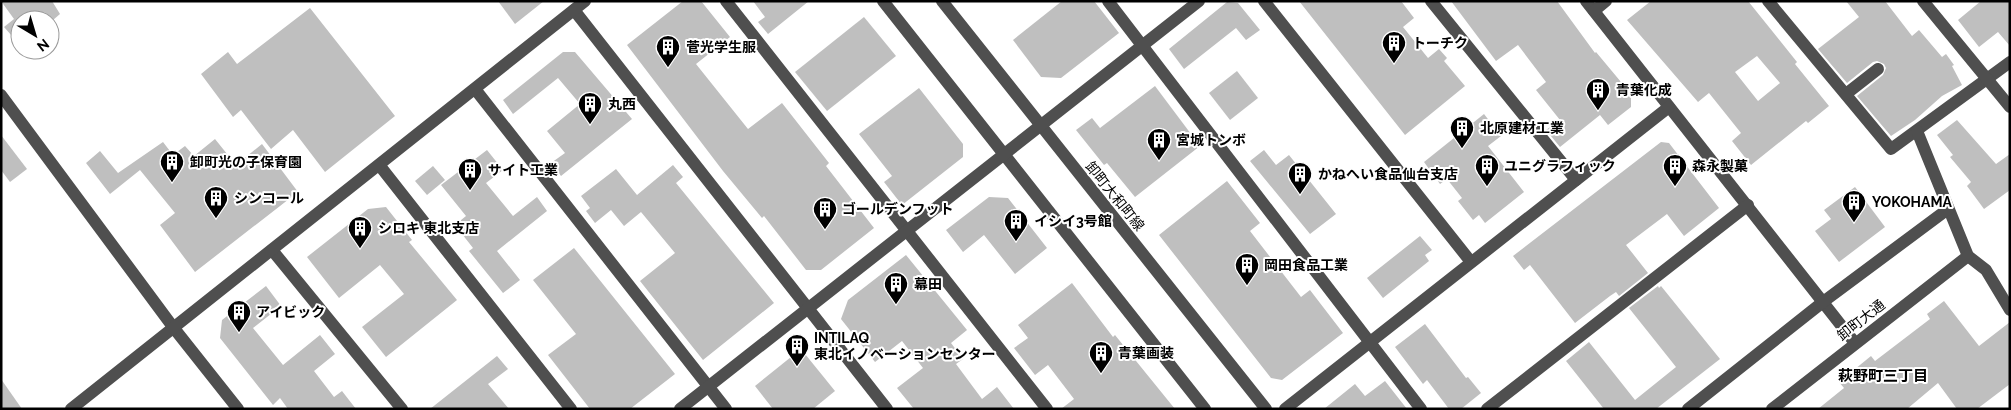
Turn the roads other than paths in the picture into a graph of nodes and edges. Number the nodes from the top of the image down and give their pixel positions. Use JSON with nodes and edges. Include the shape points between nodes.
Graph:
{"nodes":[{"id":1,"x":585,"y":1,"type":"edge"},
{"id":2,"x":726,"y":1,"type":"edge"},
{"id":3,"x":883,"y":1,"type":"edge"},
{"id":4,"x":942,"y":1,"type":"edge"},
{"id":5,"x":1108,"y":1,"type":"edge"},
{"id":6,"x":1199,"y":1,"type":"edge"},
{"id":7,"x":1264,"y":1,"type":"edge"},
{"id":8,"x":1431,"y":1,"type":"edge"},
{"id":9,"x":1606,"y":1,"type":"edge"},
{"id":10,"x":1768,"y":1,"type":"edge"},
{"id":11,"x":1923,"y":1,"type":"edge"},
{"id":12,"x":1590,"y":6,"type":"edge"},
{"id":13,"x":574,"y":10,"type":"junction"},
{"id":14,"x":1142,"y":45,"type":"junction"},
{"id":15,"x":2010,"y":62,"type":"edge"},
{"id":16,"x":1878,"y":69,"type":"dead end"},
{"id":17,"x":1986,"y":79,"type":"junction"},
{"id":18,"x":476,"y":89,"type":"junction"},
{"id":19,"x":1846,"y":94,"type":"junction"},
{"id":20,"x":1,"y":96,"type":"edge"},
{"id":21,"x":1669,"y":107,"type":"junction"},
{"id":22,"x":2010,"y":107,"type":"edge"},
{"id":23,"x":1040,"y":126,"type":"junction"},
{"id":24,"x":1917,"y":131,"type":"junction"},
{"id":25,"x":1003,"y":155,"type":"junction"},
{"id":26,"x":380,"y":166,"type":"junction"},
{"id":27,"x":1576,"y":180,"type":"junction"},
{"id":28,"x":1748,"y":205,"type":"junction"},
{"id":29,"x":1948,"y":209,"type":"junction"},
{"id":30,"x":907,"y":231,"type":"junction"},
{"id":31,"x":272,"y":250,"type":"junction"},
{"id":32,"x":1968,"y":256,"type":"junction"},
{"id":33,"x":1471,"y":262,"type":"junction"},
{"id":34,"x":1823,"y":302,"type":"junction"},
{"id":35,"x":810,"y":307,"type":"junction"},
{"id":36,"x":2010,"y":310,"type":"edge"},
{"id":37,"x":173,"y":326,"type":"junction"},
{"id":38,"x":1368,"y":341,"type":"junction"},
{"id":39,"x":1856,"y":343,"type":"junction"},
{"id":40,"x":708,"y":387,"type":"junction"},
{"id":41,"x":75,"y":408,"type":"edge"},
{"id":42,"x":238,"y":409,"type":"edge"},
{"id":43,"x":402,"y":409,"type":"edge"},
{"id":44,"x":571,"y":409,"type":"edge"},
{"id":45,"x":680,"y":409,"type":"edge"},
{"id":46,"x":726,"y":409,"type":"edge"},
{"id":47,"x":888,"y":409,"type":"edge"},
{"id":48,"x":1047,"y":409,"type":"edge"},
{"id":49,"x":1205,"y":409,"type":"edge"},
{"id":50,"x":1266,"y":409,"type":"edge"},
{"id":51,"x":1285,"y":409,"type":"edge"},
{"id":52,"x":1421,"y":409,"type":"edge"},
{"id":53,"x":1487,"y":409,"type":"edge"},
{"id":54,"x":1688,"y":409,"type":"edge"},
{"id":55,"x":1772,"y":409,"type":"edge"}],
"edges":[{"from":1,"to":13,"type":"street"},
{"from":2,"to":30,"type":"street"},
{"from":3,"to":25,"type":"street"},
{"from":4,"to":23,"type":"street","name":"卸町大和町線"},
{"from":5,"to":14,"type":"street"},
{"from":6,"to":14,"type":"street"},
{"from":7,"to":33,"type":"street"},
{"from":8,"to":27,"type":"street"},
{"from":9,"to":12,"type":"street"},
{"from":10,"to":19,"type":"street"},
{"from":11,"to":17,"type":"street"},
{"from":12,"to":21,"type":"street"},
{"from":13,"to":18,"type":"street"},
{"from":13,"to":35,"type":"street"},
{"from":14,"to":23,"type":"street"},
{"from":14,"to":38,"type":"street"},
{"from":15,"to":17,"type":"street"},
{"from":16,"to":19,"type":"street"},
{"from":17,"to":22,"type":"street"},
{"from":17,"to":24,"type":"street"},
{"from":18,"to":26,"type":"street"},
{"from":18,"to":40,"type":"street"},
{"from":19,"to":24,"type":"street","via":[[1891,149]]},
{"from":20,"to":37,"type":"street"},
{"from":21,"to":27,"type":"street"},
{"from":21,"to":28,"type":"street"},
{"from":23,"to":25,"type":"street"},
{"from":23,"to":50,"type":"street","name":"卸町大和町線"},
{"from":24,"to":29,"type":"street"},
{"from":25,"to":30,"type":"street"},
{"from":25,"to":49,"type":"street"},
{"from":26,"to":31,"type":"street"},
{"from":26,"to":44,"type":"street"},
{"from":27,"to":33,"type":"street"},
{"from":28,"to":34,"type":"street"},
{"from":28,"to":53,"type":"street"},
{"from":29,"to":32,"type":"street"},
{"from":29,"to":34,"type":"street"},
{"from":30,"to":35,"type":"street"},
{"from":30,"to":48,"type":"street"},
{"from":31,"to":37,"type":"street"},
{"from":31,"to":43,"type":"street"},
{"from":32,"to":36,"type":"street","via":[[1986,270]]},
{"from":32,"to":39,"type":"street","name":"卸町大通"},
{"from":33,"to":38,"type":"street"},
{"from":34,"to":39,"type":"street"},
{"from":34,"to":54,"type":"street"},
{"from":35,"to":40,"type":"street"},
{"from":35,"to":47,"type":"street"},
{"from":37,"to":41,"type":"street"},
{"from":37,"to":42,"type":"street"},
{"from":38,"to":51,"type":"street"},
{"from":38,"to":52,"type":"street"},
{"from":39,"to":55,"type":"street","name":"卸町大通"},
{"from":40,"to":45,"type":"street"},
{"from":40,"to":46,"type":"street"}]}
